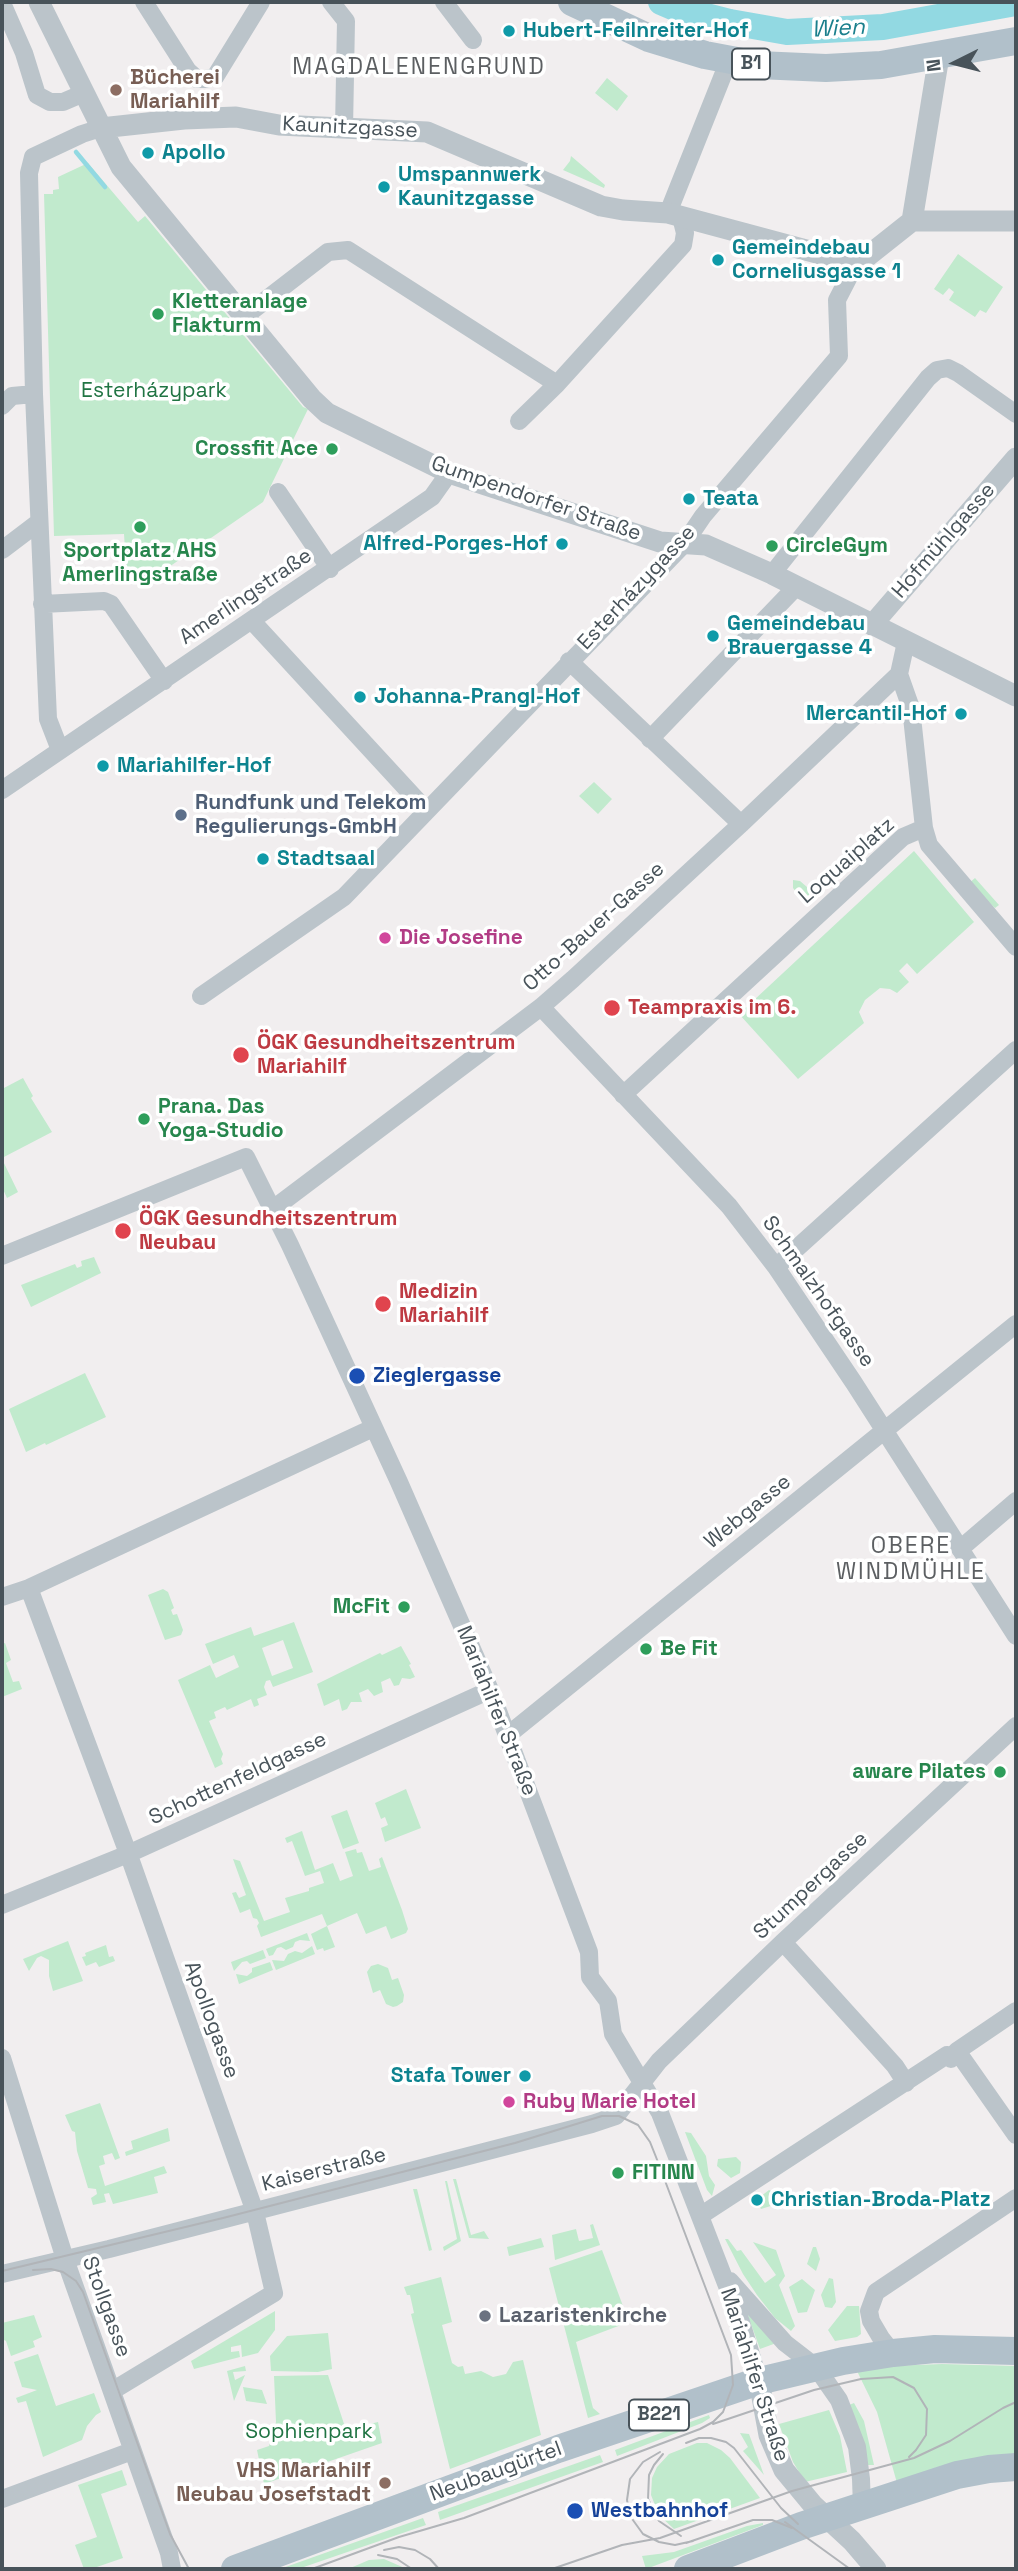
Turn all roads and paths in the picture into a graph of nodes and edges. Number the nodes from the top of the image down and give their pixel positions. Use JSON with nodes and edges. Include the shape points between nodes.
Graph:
{"nodes":[{"id":1,"x":39,"y":2,"type":"edge"},
{"id":2,"x":144,"y":2,"type":"edge"},
{"id":3,"x":261,"y":2,"type":"edge"},
{"id":4,"x":331,"y":2,"type":"edge"},
{"id":5,"x":444,"y":2,"type":"edge"},
{"id":6,"x":572,"y":2,"type":"edge"},
{"id":7,"x":2,"y":3,"type":"edge"},
{"id":8,"x":473,"y":40,"type":"dead end"},
{"id":9,"x":1016,"y":41,"type":"edge"},
{"id":10,"x":939,"y":56,"type":"junction"},
{"id":11,"x":729,"y":60,"type":"junction"},
{"id":12,"x":84,"y":93,"type":"junction"},
{"id":13,"x":102,"y":128,"type":"junction"},
{"id":14,"x":344,"y":129,"type":"junction"},
{"id":15,"x":674,"y":215,"type":"junction"},
{"id":16,"x":912,"y":221,"type":"junction"},
{"id":17,"x":1016,"y":221,"type":"edge"},
{"id":18,"x":855,"y":267,"type":"junction"},
{"id":19,"x":245,"y":316,"type":"junction"},
{"id":20,"x":558,"y":384,"type":"junction"},
{"id":21,"x":34,"y":394,"type":"junction"},
{"id":22,"x":2,"y":406,"type":"edge"},
{"id":23,"x":1016,"y":414,"type":"edge"},
{"id":24,"x":519,"y":421,"type":"dead end"},
{"id":25,"x":1016,"y":458,"type":"edge"},
{"id":26,"x":449,"y":472,"type":"junction"},
{"id":27,"x":278,"y":492,"type":"dead end"},
{"id":28,"x":39,"y":522,"type":"junction"},
{"id":29,"x":684,"y":544,"type":"junction"},
{"id":30,"x":2,"y":551,"type":"edge"},
{"id":31,"x":330,"y":569,"type":"junction"},
{"id":32,"x":772,"y":574,"type":"junction"},
{"id":33,"x":796,"y":587,"type":"junction"},
{"id":34,"x":42,"y":604,"type":"junction"},
{"id":35,"x":251,"y":621,"type":"junction"},
{"id":36,"x":872,"y":625,"type":"junction"},
{"id":37,"x":906,"y":642,"type":"junction"},
{"id":38,"x":569,"y":661,"type":"junction"},
{"id":39,"x":899,"y":674,"type":"junction"},
{"id":40,"x":164,"y":681,"type":"junction"},
{"id":41,"x":1016,"y":696,"type":"edge"},
{"id":42,"x":650,"y":739,"type":"junction"},
{"id":43,"x":60,"y":750,"type":"junction"},
{"id":44,"x":5,"y":787,"type":"edge"},
{"id":45,"x":427,"y":811,"type":"junction"},
{"id":46,"x":741,"y":824,"type":"junction"},
{"id":47,"x":923,"y":828,"type":"junction"},
{"id":48,"x":1016,"y":947,"type":"edge"},
{"id":49,"x":201,"y":996,"type":"dead end"},
{"id":50,"x":541,"y":1007,"type":"junction"},
{"id":51,"x":1016,"y":1050,"type":"edge"},
{"id":52,"x":623,"y":1095,"type":"junction"},
{"id":53,"x":273,"y":1209,"type":"junction"},
{"id":54,"x":3,"y":1255,"type":"edge"},
{"id":55,"x":776,"y":1267,"type":"junction"},
{"id":56,"x":1016,"y":1324,"type":"edge"},
{"id":57,"x":373,"y":1428,"type":"junction"},
{"id":58,"x":884,"y":1431,"type":"junction"},
{"id":59,"x":1016,"y":1501,"type":"edge"},
{"id":60,"x":961,"y":1549,"type":"junction"},
{"id":61,"x":29,"y":1588,"type":"junction"},
{"id":62,"x":2,"y":1597,"type":"edge"},
{"id":63,"x":1016,"y":1636,"type":"edge"},
{"id":64,"x":490,"y":1690,"type":"junction"},
{"id":65,"x":1016,"y":1726,"type":"edge"},
{"id":66,"x":508,"y":1735,"type":"junction"},
{"id":67,"x":128,"y":1854,"type":"junction"},
{"id":68,"x":2,"y":1905,"type":"edge"},
{"id":69,"x":783,"y":1942,"type":"junction"},
{"id":70,"x":1016,"y":2011,"type":"edge"},
{"id":71,"x":957,"y":2051,"type":"junction"},
{"id":72,"x":2,"y":2058,"type":"edge"},
{"id":73,"x":906,"y":2083,"type":"junction"},
{"id":74,"x":642,"y":2084,"type":"junction"},
{"id":75,"x":1016,"y":2134,"type":"edge"},
{"id":76,"x":1016,"y":2198,"type":"edge"},
{"id":77,"x":255,"y":2211,"type":"junction"},
{"id":78,"x":700,"y":2216,"type":"junction"},
{"id":79,"x":65,"y":2259,"type":"junction"},
{"id":80,"x":721,"y":2270,"type":"junction"},
{"id":81,"x":2,"y":2274,"type":"edge"},
{"id":82,"x":1016,"y":2351,"type":"edge"},
{"id":83,"x":893,"y":2353,"type":"junction"},
{"id":84,"x":816,"y":2367,"type":"junction"},
{"id":85,"x":759,"y":2381,"type":"junction"},
{"id":86,"x":112,"y":2391,"type":"junction"},
{"id":87,"x":132,"y":2452,"type":"junction"},
{"id":88,"x":1016,"y":2467,"type":"edge"},
{"id":89,"x":2,"y":2499,"type":"edge"},
{"id":90,"x":862,"y":2507,"type":"junction"},
{"id":91,"x":827,"y":2519,"type":"junction"},
{"id":92,"x":173,"y":2569,"type":"edge"},
{"id":93,"x":235,"y":2569,"type":"edge"},
{"id":94,"x":688,"y":2569,"type":"edge"},
{"id":95,"x":876,"y":2569,"type":"edge"}],
"edges":[{"from":1,"to":12,"type":"street","name":"Gumpendorfer Straße"},
{"from":2,"to":3,"type":"street","via":[[197,79],[215,77]]},
{"from":4,"to":14,"type":"street","via":[[346,22]]},
{"from":5,"to":8,"type":"street"},
{"from":6,"to":11,"type":"main road","number":"B1","via":[[649,38]]},
{"from":7,"to":12,"type":"street","via":[[37,95],[63,102]]},
{"from":9,"to":10,"type":"main road","number":"B1"},
{"from":10,"to":11,"type":"main road","number":"B1","via":[[827,68]]},
{"from":10,"to":16,"type":"street"},
{"from":11,"to":15,"type":"street"},
{"from":12,"to":13,"type":"street","name":"Gumpendorfer Straße"},
{"from":13,"to":14,"type":"street","name":"Kaunitzgasse","via":[[236,117]]},
{"from":13,"to":19,"type":"street","name":"Gumpendorfer Straße","via":[[115,158],[134,184]]},
{"from":13,"to":21,"type":"street","via":[[33,157],[29,173]]},
{"from":14,"to":15,"type":"street","name":"Kaunitzgasse","via":[[427,131],[601,206]]},
{"from":15,"to":18,"type":"street","name":"Kaunitzgasse"},
{"from":15,"to":20,"type":"street","via":[[685,233],[683,245]]},
{"from":16,"to":17,"type":"street"},
{"from":16,"to":18,"type":"street","name":"Esterházygasse"},
{"from":18,"to":29,"type":"street","name":"Esterházygasse","via":[[837,300],[839,356]]},
{"from":19,"to":20,"type":"street","via":[[328,252],[348,250]]},
{"from":19,"to":26,"type":"street","name":"Gumpendorfer Straße","via":[[327,413]]},
{"from":20,"to":24,"type":"street"},
{"from":21,"to":22,"type":"street","via":[[12,396]]},
{"from":21,"to":28,"type":"street"},
{"from":23,"to":32,"type":"street","via":[[958,373],[948,368],[937,370]]},
{"from":25,"to":36,"type":"street","name":"Hofmühlgasse"},
{"from":26,"to":29,"type":"street","name":"Gumpendorfer Straße","via":[[660,542]]},
{"from":26,"to":31,"type":"street","name":"Amerlingstraße","via":[[432,497]]},
{"from":27,"to":31,"type":"street"},
{"from":28,"to":30,"type":"street"},
{"from":28,"to":34,"type":"street"},
{"from":29,"to":32,"type":"street","name":"Gumpendorfer Straße","via":[[706,545]]},
{"from":29,"to":38,"type":"street","name":"Esterházygasse"},
{"from":31,"to":35,"type":"street","name":"Amerlingstraße"},
{"from":32,"to":33,"type":"street","name":"Gumpendorfer Straße"},
{"from":33,"to":36,"type":"street","name":"Gumpendorfer Straße"},
{"from":33,"to":42,"type":"street"},
{"from":34,"to":40,"type":"street","via":[[111,604]]},
{"from":34,"to":43,"type":"street","via":[[48,719]]},
{"from":35,"to":40,"type":"street","name":"Amerlingstraße"},
{"from":35,"to":45,"type":"street"},
{"from":36,"to":37,"type":"street","name":"Gumpendorfer Straße"},
{"from":37,"to":39,"type":"street"},
{"from":37,"to":41,"type":"street","name":"Gumpendorfer Straße"},
{"from":38,"to":42,"type":"street"},
{"from":38,"to":45,"type":"street","name":"Esterházygasse"},
{"from":39,"to":46,"type":"street","name":"Otto-Bauer-Gasse"},
{"from":39,"to":47,"type":"street","via":[[911,708]]},
{"from":40,"to":43,"type":"street","name":"Amerlingstraße"},
{"from":42,"to":46,"type":"street"},
{"from":43,"to":44,"type":"street","name":"Amerlingstraße"},
{"from":45,"to":49,"type":"street","name":"Esterházygasse","via":[[344,897]]},
{"from":46,"to":50,"type":"street","name":"Otto-Bauer-Gasse"},
{"from":47,"to":48,"type":"street","name":"Loquaiplatz","via":[[929,845]]},
{"from":47,"to":52,"type":"street","name":"Loquaiplatz","via":[[903,837]]},
{"from":50,"to":52,"type":"street","name":"Schmalzhofgasse"},
{"from":50,"to":53,"type":"street","name":"Otto-Bauer-Gasse"},
{"from":51,"to":55,"type":"street"},
{"from":52,"to":55,"type":"street","name":"Schmalzhofgasse","via":[[729,1206]]},
{"from":53,"to":54,"type":"street","name":"Mariahilfer Straße","via":[[246,1157]]},
{"from":53,"to":57,"type":"street","name":"Mariahilfer Straße"},
{"from":55,"to":58,"type":"street","name":"Schmalzhofgasse"},
{"from":56,"to":58,"type":"street","name":"Webgasse"},
{"from":57,"to":61,"type":"street"},
{"from":57,"to":64,"type":"street","name":"Mariahilfer Straße"},
{"from":58,"to":60,"type":"street","name":"Schmalzhofgasse"},
{"from":58,"to":66,"type":"street","name":"Webgasse"},
{"from":59,"to":60,"type":"street"},
{"from":60,"to":63,"type":"street","name":"Schmalzhofgasse"},
{"from":61,"to":62,"type":"street"},
{"from":61,"to":67,"type":"street","name":"Apollogasse"},
{"from":64,"to":66,"type":"street","name":"Mariahilfer Straße"},
{"from":64,"to":67,"type":"street","name":"Schottenfeldgasse"},
{"from":65,"to":69,"type":"street","name":"Stumpergasse"},
{"from":66,"to":74,"type":"street","name":"Mariahilfer Straße","via":[[589,1952],[590,1977],[608,2001],[613,2034]]},
{"from":67,"to":68,"type":"street","name":"Schottenfeldgasse"},
{"from":67,"to":77,"type":"street","name":"Apollogasse"},
{"from":69,"to":73,"type":"street"},
{"from":69,"to":74,"type":"street","name":"Stumpergasse","via":[[659,2061]]},
{"from":70,"to":71,"type":"street"},
{"from":71,"to":73,"type":"street","via":[[951,2059],[947,2055]]},
{"from":71,"to":75,"type":"street"},
{"from":72,"to":79,"type":"street","name":"Stollgasse"},
{"from":73,"to":78,"type":"street"},
{"from":74,"to":77,"type":"street","name":"Kaiserstraße","via":[[616,2116],[592,2124]]},
{"from":74,"to":78,"type":"street","name":"Mariahilfer Straße","via":[[660,2113]]},
{"from":76,"to":83,"type":"street","via":[[876,2292],[869,2311],[871,2321]]},
{"from":77,"to":79,"type":"street","name":"Kaiserstraße"},
{"from":77,"to":86,"type":"street","name":"Apollogasse","via":[[274,2293]]},
{"from":78,"to":80,"type":"street","name":"Mariahilfer Straße"},
{"from":79,"to":81,"type":"street","name":"Kaiserstraße"},
{"from":79,"to":86,"type":"street","name":"Stollgasse"},
{"from":80,"to":84,"type":"street","name":"Mariahilfer Straße","via":[[785,2343]]},
{"from":80,"to":85,"type":"street","name":"Mariahilfer Straße"},
{"from":82,"to":83,"type":"main road","number":"B221"},
{"from":83,"to":84,"type":"main road","number":"B221"},
{"from":84,"to":85,"type":"main road","number":"B221"},
{"from":84,"to":90,"type":"street","name":"Mariahilfer Straße","via":[[854,2434]]},
{"from":85,"to":91,"type":"street","name":"Mariahilfer Straße","via":[[778,2458]]},
{"from":85,"to":93,"type":"main road","name":"Neubaugürtel","number":"B221"},
{"from":86,"to":87,"type":"street","name":"Stollgasse"},
{"from":87,"to":89,"type":"street"},
{"from":87,"to":92,"type":"street","name":"Stollgasse"},
{"from":88,"to":90,"type":"main road","via":[[957,2475]]},
{"from":90,"to":91,"type":"main road"},
{"from":91,"to":94,"type":"main road"},
{"from":91,"to":95,"type":"street","name":"Mariahilfer Straße"}]}
